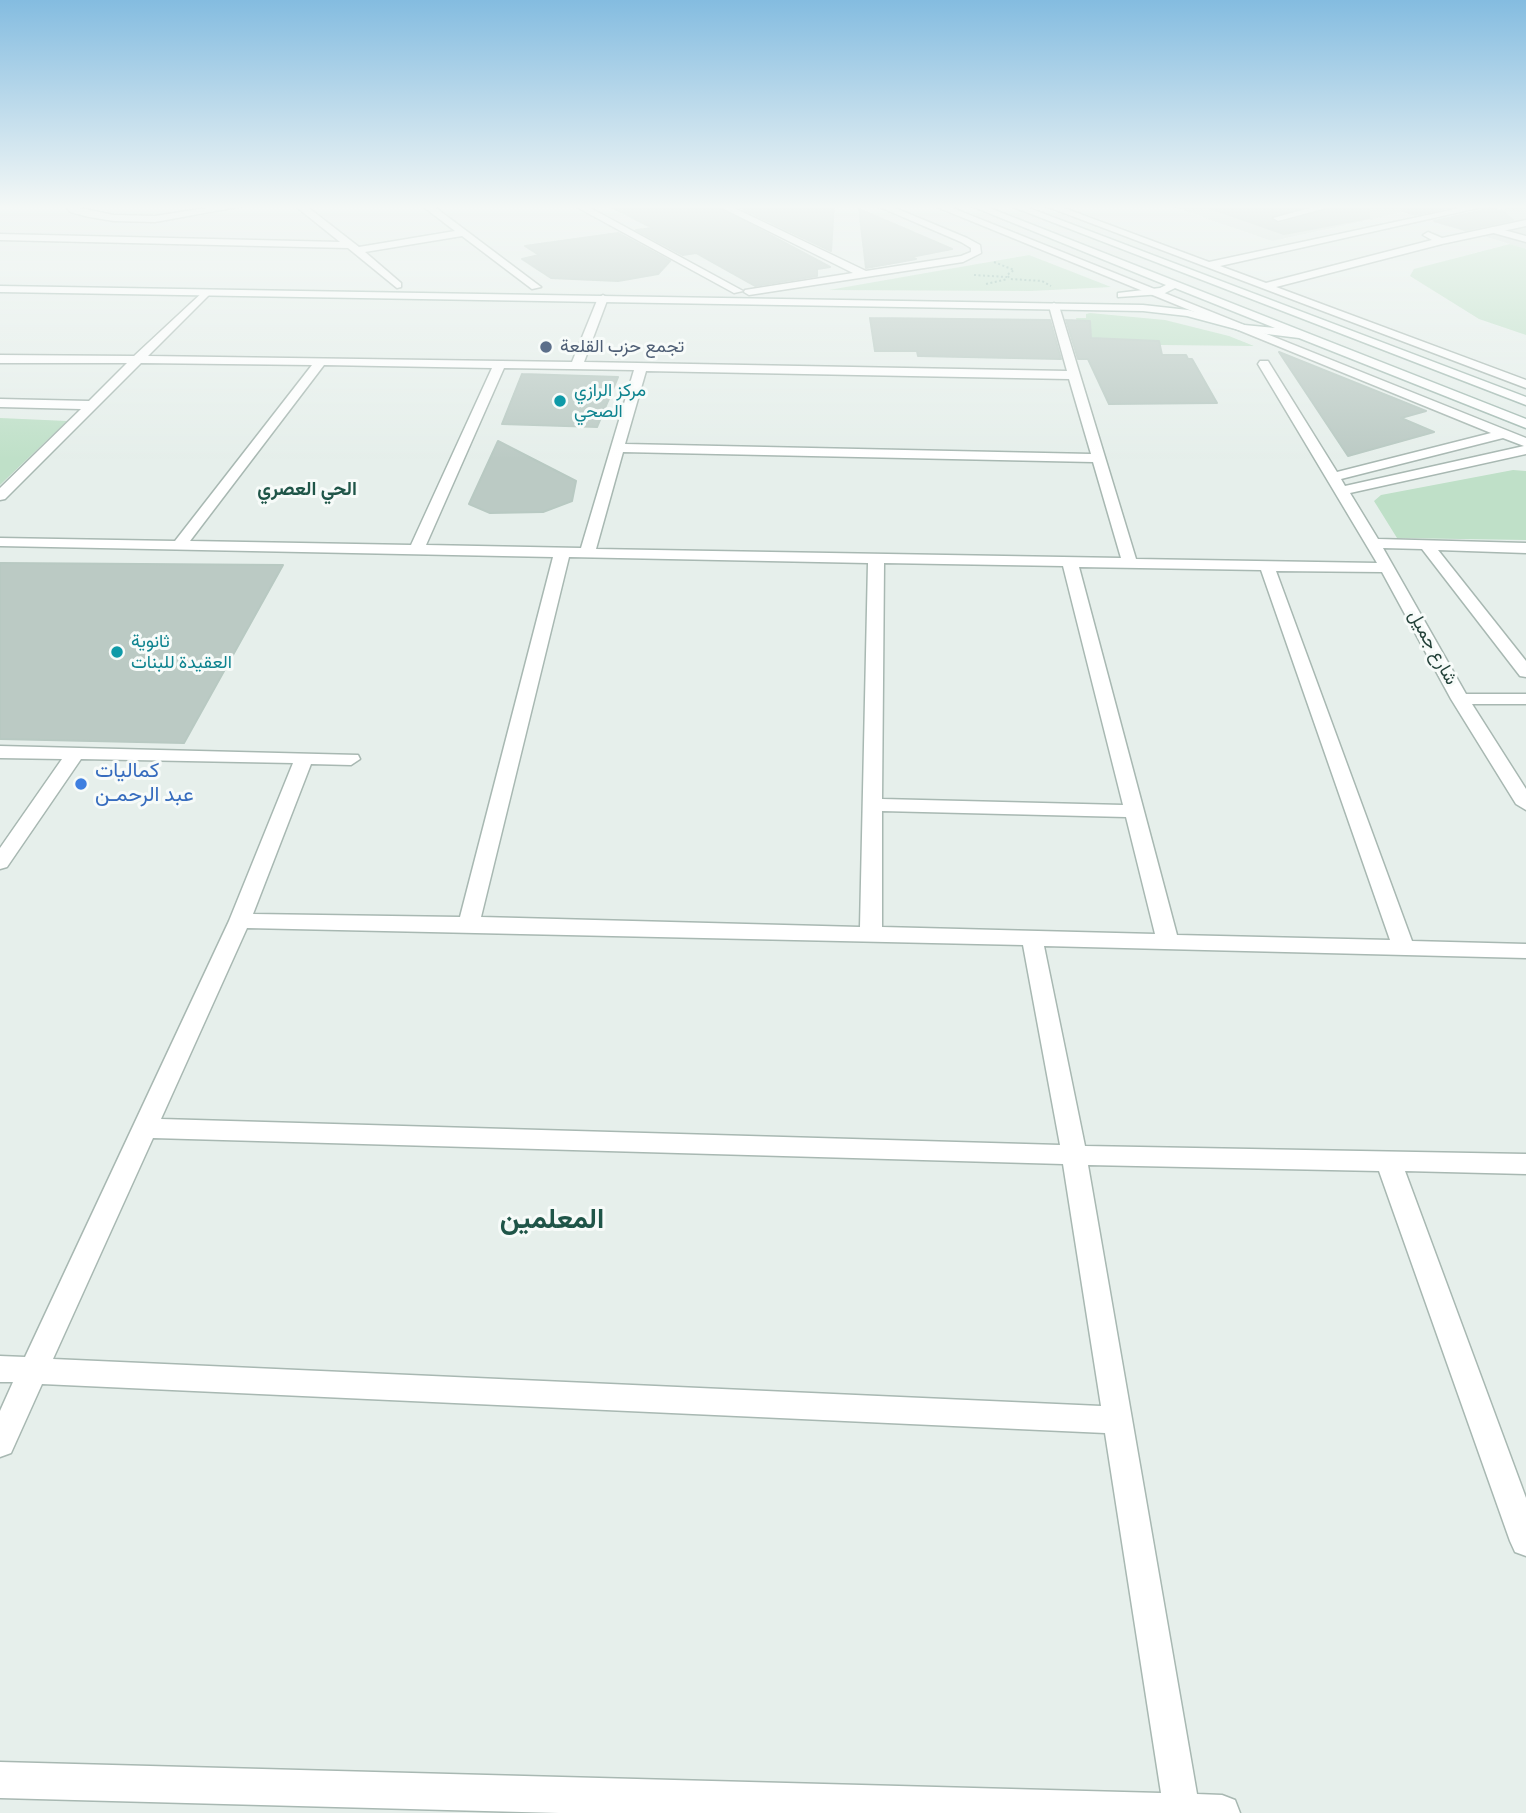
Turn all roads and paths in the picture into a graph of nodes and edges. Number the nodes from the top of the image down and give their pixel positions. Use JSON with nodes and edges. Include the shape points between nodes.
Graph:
{"nodes":[{"id":1,"x":31,"y":290,"type":"edge"},
{"id":2,"x":590,"y":290,"type":"edge"},
{"id":3,"x":739,"y":290,"type":"edge"},
{"id":4,"x":760,"y":290,"type":"edge"},
{"id":5,"x":1058,"y":290,"type":"edge"},
{"id":6,"x":1146,"y":290,"type":"edge"},
{"id":7,"x":1165,"y":290,"type":"edge"},
{"id":8,"x":1188,"y":290,"type":"edge"},
{"id":9,"x":1234,"y":290,"type":"edge"},
{"id":10,"x":1277,"y":290,"type":"edge"},
{"id":11,"x":744,"y":292,"type":"junction"},
{"id":12,"x":205,"y":293,"type":"junction"},
{"id":13,"x":1154,"y":293,"type":"junction"},
{"id":14,"x":1068,"y":295,"type":"junction"},
{"id":15,"x":721,"y":296,"type":"junction"},
{"id":16,"x":603,"y":298,"type":"junction"},
{"id":17,"x":1054,"y":306,"type":"junction"},
{"id":18,"x":1243,"y":328,"type":"junction"},
{"id":19,"x":1302,"y":335,"type":"junction"},
{"id":20,"x":138,"y":358,"type":"junction"},
{"id":21,"x":0,"y":359,"type":"edge"},
{"id":22,"x":321,"y":361,"type":"junction"},
{"id":23,"x":499,"y":365,"type":"junction"},
{"id":24,"x":577,"y":365,"type":"junction"},
{"id":25,"x":1264,"y":365,"type":"dead end"},
{"id":26,"x":641,"y":368,"type":"junction"},
{"id":27,"x":1075,"y":375,"type":"junction"},
{"id":28,"x":1526,"y":384,"type":"edge"},
{"id":29,"x":1526,"y":401,"type":"edge"},
{"id":30,"x":0,"y":402,"type":"edge"},
{"id":31,"x":91,"y":405,"type":"junction"},
{"id":32,"x":1526,"y":424,"type":"edge"},
{"id":33,"x":1504,"y":434,"type":"junction"},
{"id":34,"x":1526,"y":443,"type":"edge"},
{"id":35,"x":616,"y":448,"type":"junction"},
{"id":36,"x":1526,"y":450,"type":"edge"},
{"id":37,"x":1100,"y":457,"type":"junction"},
{"id":38,"x":1337,"y":484,"type":"junction"},
{"id":39,"x":0,"y":496,"type":"edge"},
{"id":40,"x":0,"y":542,"type":"edge"},
{"id":41,"x":1373,"y":543,"type":"junction"},
{"id":42,"x":180,"y":544,"type":"junction"},
{"id":43,"x":1426,"y":544,"type":"junction"},
{"id":44,"x":1526,"y":548,"type":"edge"},
{"id":45,"x":417,"y":549,"type":"junction"},
{"id":46,"x":562,"y":553,"type":"junction"},
{"id":47,"x":587,"y":554,"type":"junction"},
{"id":48,"x":876,"y":559,"type":"junction"},
{"id":49,"x":1070,"y":562,"type":"junction"},
{"id":50,"x":1130,"y":563,"type":"junction"},
{"id":51,"x":1267,"y":566,"type":"junction"},
{"id":52,"x":1388,"y":568,"type":"junction"},
{"id":53,"x":1526,"y":672,"type":"edge"},
{"id":54,"x":1460,"y":699,"type":"junction"},
{"id":55,"x":1526,"y":699,"type":"edge"},
{"id":56,"x":0,"y":752,"type":"edge"},
{"id":57,"x":75,"y":754,"type":"junction"},
{"id":58,"x":304,"y":758,"type":"junction"},
{"id":59,"x":351,"y":759,"type":"dead end"},
{"id":60,"x":1526,"y":804,"type":"edge"},
{"id":61,"x":873,"y":805,"type":"junction"},
{"id":62,"x":1134,"y":811,"type":"junction"},
{"id":63,"x":0,"y":863,"type":"edge"},
{"id":64,"x":240,"y":921,"type":"junction"},
{"id":65,"x":469,"y":924,"type":"junction"},
{"id":66,"x":871,"y":934,"type":"junction"},
{"id":67,"x":1031,"y":938,"type":"junction"},
{"id":68,"x":1168,"y":942,"type":"junction"},
{"id":69,"x":1404,"y":948,"type":"junction"},
{"id":70,"x":1526,"y":951,"type":"edge"},
{"id":71,"x":147,"y":1128,"type":"junction"},
{"id":72,"x":1074,"y":1155,"type":"junction"},
{"id":73,"x":1389,"y":1163,"type":"junction"},
{"id":74,"x":1526,"y":1164,"type":"edge"},
{"id":75,"x":0,"y":1369,"type":"edge"},
{"id":76,"x":35,"y":1370,"type":"junction"},
{"id":77,"x":1118,"y":1420,"type":"junction"},
{"id":78,"x":0,"y":1443,"type":"edge"},
{"id":79,"x":1526,"y":1541,"type":"edge"},
{"id":80,"x":0,"y":1780,"type":"edge"},
{"id":81,"x":1182,"y":1811,"type":"edge"},
{"id":82,"x":1222,"y":1813,"type":"edge"}],
"edges":[{"from":1,"to":12,"type":"street"},
{"from":2,"to":15,"type":"street"},
{"from":3,"to":11,"type":"street"},
{"from":4,"to":11,"type":"street"},
{"from":5,"to":14,"type":"path"},
{"from":6,"to":13,"type":"street"},
{"from":7,"to":13,"type":"street"},
{"from":8,"to":19,"type":"street"},
{"from":9,"to":29,"type":"street"},
{"from":10,"to":28,"type":"street"},
{"from":11,"to":14,"type":"street"},
{"from":11,"to":15,"type":"street"},
{"from":12,"to":16,"type":"street"},
{"from":12,"to":20,"type":"street"},
{"from":13,"to":14,"type":"street"},
{"from":13,"to":18,"type":"street"},
{"from":15,"to":16,"type":"street"},
{"from":15,"to":17,"type":"street"},
{"from":16,"to":24,"type":"street"},
{"from":17,"to":18,"type":"street","via":[[1166,310]]},
{"from":17,"to":27,"type":"street"},
{"from":18,"to":19,"type":"street"},
{"from":18,"to":33,"type":"street"},
{"from":19,"to":32,"type":"street"},
{"from":20,"to":21,"type":"street"},
{"from":20,"to":22,"type":"street"},
{"from":20,"to":31,"type":"street"},
{"from":22,"to":23,"type":"street"},
{"from":22,"to":42,"type":"street"},
{"from":23,"to":24,"type":"street"},
{"from":23,"to":45,"type":"street"},
{"from":24,"to":26,"type":"street"},
{"from":25,"to":38,"type":"street","name":"شارع جميل"},
{"from":26,"to":27,"type":"street"},
{"from":26,"to":35,"type":"street"},
{"from":27,"to":37,"type":"street"},
{"from":30,"to":31,"type":"street"},
{"from":31,"to":39,"type":"street"},
{"from":33,"to":34,"type":"street"},
{"from":33,"to":38,"type":"street"},
{"from":35,"to":37,"type":"street"},
{"from":35,"to":47,"type":"street"},
{"from":36,"to":38,"type":"street"},
{"from":37,"to":50,"type":"street"},
{"from":38,"to":41,"type":"street","name":"شارع جميل"},
{"from":40,"to":42,"type":"street"},
{"from":41,"to":43,"type":"street"},
{"from":41,"to":52,"type":"street","name":"شارع جميل"},
{"from":42,"to":45,"type":"street"},
{"from":43,"to":44,"type":"street"},
{"from":43,"to":53,"type":"street"},
{"from":45,"to":46,"type":"street"},
{"from":46,"to":47,"type":"street"},
{"from":46,"to":65,"type":"street"},
{"from":47,"to":48,"type":"street"},
{"from":48,"to":49,"type":"street"},
{"from":48,"to":61,"type":"street"},
{"from":49,"to":50,"type":"street"},
{"from":49,"to":62,"type":"street"},
{"from":50,"to":51,"type":"street"},
{"from":51,"to":52,"type":"street"},
{"from":51,"to":69,"type":"street"},
{"from":52,"to":54,"type":"street","name":"شارع جميل"},
{"from":54,"to":55,"type":"street"},
{"from":54,"to":60,"type":"street","name":"شارع جميل"},
{"from":56,"to":57,"type":"street"},
{"from":57,"to":58,"type":"street"},
{"from":57,"to":63,"type":"street"},
{"from":58,"to":59,"type":"street"},
{"from":58,"to":64,"type":"street"},
{"from":61,"to":62,"type":"street"},
{"from":61,"to":66,"type":"street"},
{"from":62,"to":68,"type":"street"},
{"from":64,"to":65,"type":"street"},
{"from":64,"to":71,"type":"street"},
{"from":65,"to":66,"type":"street"},
{"from":66,"to":67,"type":"street"},
{"from":67,"to":68,"type":"street"},
{"from":67,"to":72,"type":"street"},
{"from":68,"to":69,"type":"street"},
{"from":69,"to":70,"type":"street"},
{"from":71,"to":72,"type":"street"},
{"from":71,"to":76,"type":"street"},
{"from":72,"to":73,"type":"street"},
{"from":72,"to":77,"type":"street"},
{"from":73,"to":74,"type":"street"},
{"from":73,"to":79,"type":"street"},
{"from":75,"to":76,"type":"street"},
{"from":76,"to":77,"type":"street"},
{"from":76,"to":78,"type":"street"},
{"from":77,"to":81,"type":"street"},
{"from":80,"to":81,"type":"street"},
{"from":81,"to":82,"type":"street"}]}
